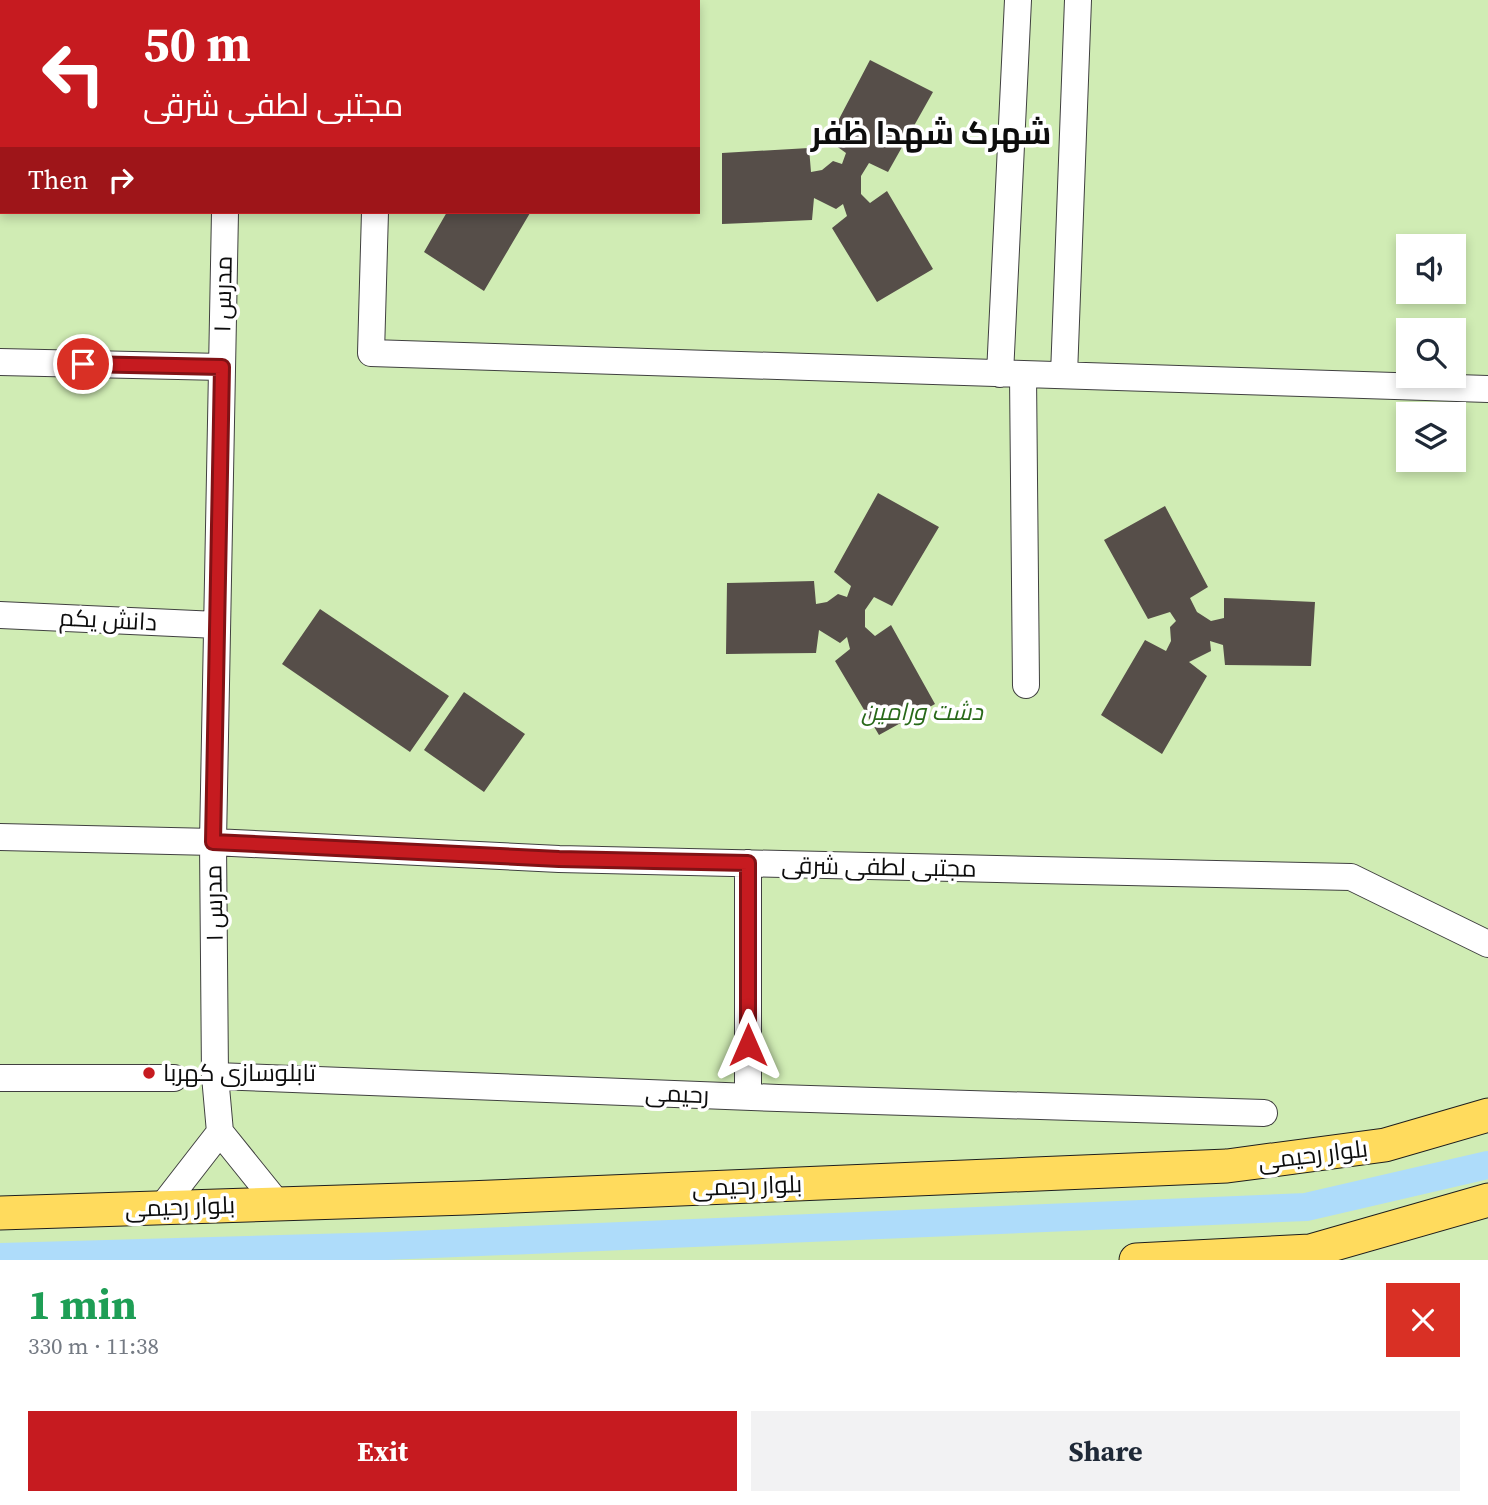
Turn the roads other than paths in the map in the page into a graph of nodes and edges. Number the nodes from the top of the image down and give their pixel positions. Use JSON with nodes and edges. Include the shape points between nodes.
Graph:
{"nodes":[{"id":1,"x":1018,"y":0,"type":"edge"},
{"id":2,"x":1078,"y":0,"type":"edge"},
{"id":3,"x":225,"y":214,"type":"edge"},
{"id":4,"x":375,"y":214,"type":"edge"},
{"id":5,"x":0,"y":362,"type":"edge"},
{"id":6,"x":222,"y":367,"type":"junction"},
{"id":7,"x":1011,"y":374,"type":"junction"},
{"id":8,"x":1064,"y":375,"type":"junction"},
{"id":9,"x":1488,"y":389,"type":"edge"},
{"id":10,"x":0,"y":615,"type":"edge"},
{"id":11,"x":217,"y":625,"type":"junction"},
{"id":12,"x":1026,"y":685,"type":"dead end"},
{"id":13,"x":0,"y":837,"type":"edge"},
{"id":14,"x":213,"y":842,"type":"junction"},
{"id":15,"x":748,"y":863,"type":"junction"},
{"id":16,"x":1488,"y":944,"type":"edge"},
{"id":17,"x":215,"y":1076,"type":"junction"},
{"id":18,"x":0,"y":1078,"type":"edge"},
{"id":19,"x":174,"y":1078,"type":"dead end"},
{"id":20,"x":748,"y":1097,"type":"junction"},
{"id":21,"x":1264,"y":1113,"type":"dead end"},
{"id":22,"x":1488,"y":1115,"type":"edge"},
{"id":23,"x":220,"y":1132,"type":"junction"},
{"id":24,"x":1488,"y":1200,"type":"edge"},
{"id":25,"x":278,"y":1204,"type":"junction"},
{"id":26,"x":161,"y":1208,"type":"junction"},
{"id":27,"x":0,"y":1213,"type":"edge"},
{"id":28,"x":1136,"y":1260,"type":"edge"}],
"edges":[{"from":1,"to":7,"type":"street"},
{"from":2,"to":8,"type":"street"},
{"from":3,"to":6,"type":"street","name":"مدرس ۱"},
{"from":4,"to":7,"type":"street","via":[[371,354]]},
{"from":5,"to":6,"type":"street"},
{"from":6,"to":11,"type":"street","name":"مدرس ۱"},
{"from":7,"to":8,"type":"street"},
{"from":7,"to":12,"type":"street"},
{"from":8,"to":9,"type":"street"},
{"from":10,"to":11,"type":"street","name":"دانش یکم"},
{"from":11,"to":14,"type":"street","name":"مدرس ۱"},
{"from":13,"to":14,"type":"street","name":"مجتبی لطفی شرقی"},
{"from":14,"to":15,"type":"street","name":"مجتبی لطفی شرقی"},
{"from":14,"to":17,"type":"street","name":"مدرس ۱"},
{"from":15,"to":16,"type":"street","name":"مجتبی لطفی شرقی","via":[[1351,877]]},
{"from":15,"to":20,"type":"street"},
{"from":17,"to":20,"type":"street","name":"رحیمی"},
{"from":17,"to":23,"type":"street","name":"مدرس ۱"},
{"from":18,"to":19,"type":"street"},
{"from":20,"to":21,"type":"street","name":"رحیمی"},
{"from":22,"to":25,"type":"main road","name":"بلوار رحیمی","via":[[1385,1145],[1227,1166]]},
{"from":23,"to":25,"type":"street"},
{"from":23,"to":26,"type":"street"},
{"from":24,"to":28,"type":"main road","via":[[1310,1251]]},
{"from":25,"to":26,"type":"main road","name":"بلوار رحیمی"},
{"from":26,"to":27,"type":"main road","name":"بلوار رحیمی"}]}
